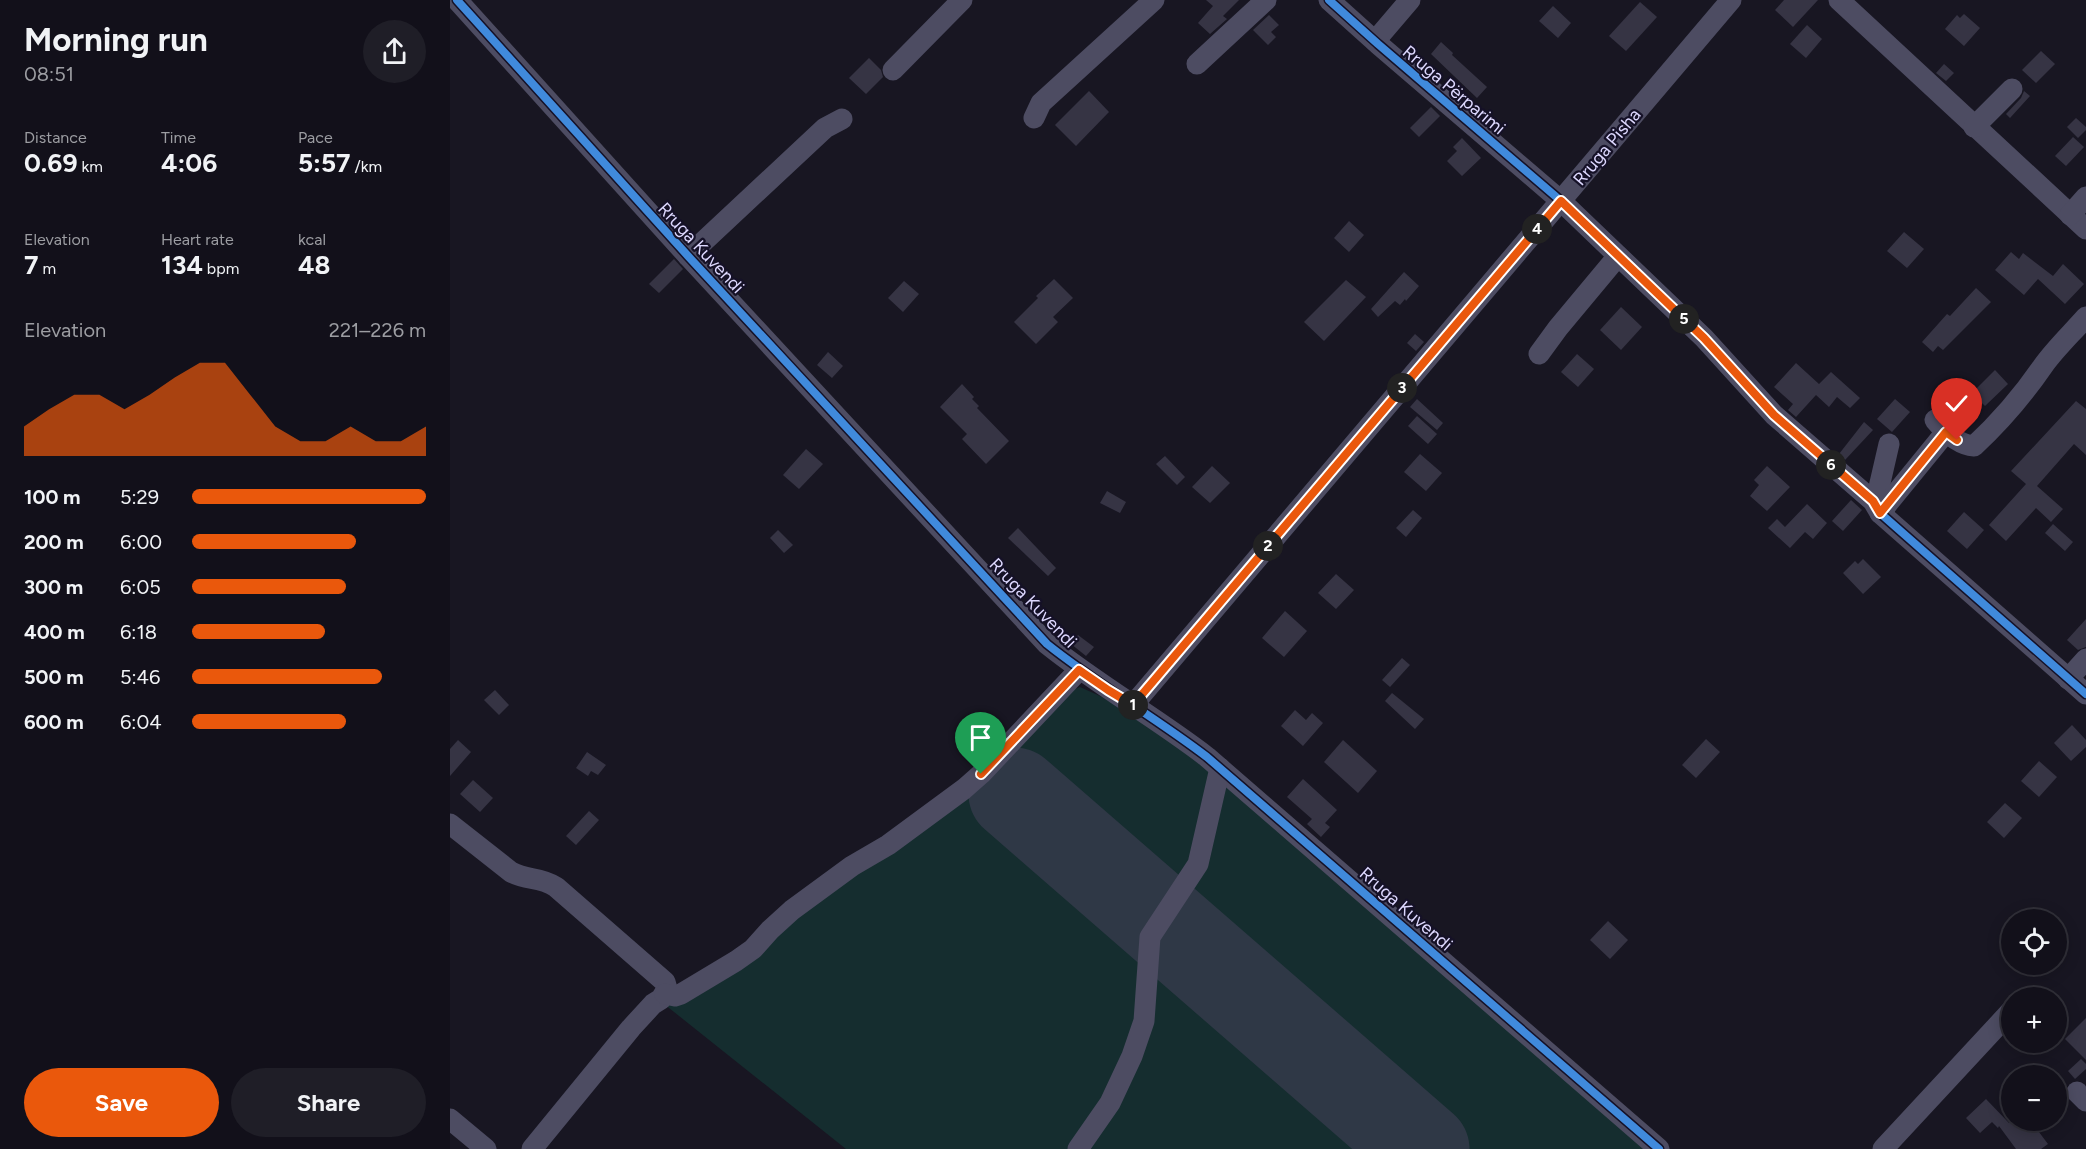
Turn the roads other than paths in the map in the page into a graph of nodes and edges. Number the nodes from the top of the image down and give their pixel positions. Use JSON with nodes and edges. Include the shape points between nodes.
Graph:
{"nodes":[{"id":1,"x":457,"y":0,"type":"edge"},
{"id":2,"x":962,"y":0,"type":"edge"},
{"id":3,"x":1154,"y":0,"type":"edge"},
{"id":4,"x":1266,"y":0,"type":"edge"},
{"id":5,"x":1329,"y":0,"type":"edge"},
{"id":6,"x":1410,"y":0,"type":"edge"},
{"id":7,"x":1731,"y":0,"type":"edge"},
{"id":8,"x":1839,"y":0,"type":"edge"},
{"id":9,"x":1375,"y":41,"type":"junction"},
{"id":10,"x":1197,"y":64,"type":"dead end"},
{"id":11,"x":893,"y":70,"type":"dead end"},
{"id":12,"x":2012,"y":89,"type":"dead end"},
{"id":13,"x":1034,"y":118,"type":"dead end"},
{"id":14,"x":842,"y":119,"type":"dead end"},
{"id":15,"x":1974,"y":127,"type":"junction"},
{"id":16,"x":2086,"y":197,"type":"edge"},
{"id":17,"x":1561,"y":201,"type":"junction"},
{"id":18,"x":2070,"y":215,"type":"junction"},
{"id":19,"x":2086,"y":229,"type":"edge"},
{"id":20,"x":688,"y":256,"type":"junction"},
{"id":21,"x":1618,"y":256,"type":"junction"},
{"id":22,"x":2086,"y":317,"type":"edge"},
{"id":23,"x":1539,"y":354,"type":"dead end"},
{"id":24,"x":1888,"y":444,"type":"dead end"},
{"id":25,"x":1883,"y":511,"type":"junction"},
{"id":26,"x":2086,"y":659,"type":"edge"},
{"id":27,"x":1079,"y":670,"type":"junction"},
{"id":28,"x":2068,"y":679,"type":"junction"},
{"id":29,"x":2086,"y":694,"type":"edge"},
{"id":30,"x":1133,"y":705,"type":"junction"},
{"id":31,"x":1221,"y":768,"type":"junction"},
{"id":32,"x":450,"y":824,"type":"edge"},
{"id":33,"x":664,"y":994,"type":"junction"},
{"id":34,"x":2001,"y":1022,"type":"edge"},
{"id":35,"x":450,"y":1119,"type":"edge"},
{"id":36,"x":486,"y":1149,"type":"edge"},
{"id":37,"x":532,"y":1149,"type":"edge"},
{"id":38,"x":1078,"y":1149,"type":"edge"},
{"id":39,"x":1659,"y":1149,"type":"edge"},
{"id":40,"x":1883,"y":1149,"type":"edge"}],
"edges":[{"from":1,"to":20,"type":"street","name":"Rruga Kuvendi"},
{"from":2,"to":11,"type":"street"},
{"from":3,"to":13,"type":"street","via":[[1041,103]]},
{"from":4,"to":10,"type":"street"},
{"from":5,"to":9,"type":"street","name":"Rruga Përparimi"},
{"from":6,"to":9,"type":"street"},
{"from":7,"to":17,"type":"street","name":"Rruga Pisha"},
{"from":8,"to":15,"type":"street"},
{"from":9,"to":17,"type":"street","name":"Rruga Përparimi"},
{"from":12,"to":15,"type":"street"},
{"from":14,"to":20,"type":"street","via":[[825,128]]},
{"from":15,"to":18,"type":"street"},
{"from":16,"to":18,"type":"street"},
{"from":17,"to":21,"type":"street","name":"Rruga Përparimi"},
{"from":17,"to":30,"type":"street","name":"Rruga Pisha"},
{"from":18,"to":19,"type":"street"},
{"from":20,"to":27,"type":"street","name":"Rruga Kuvendi","via":[[1047,644]]},
{"from":21,"to":23,"type":"street"},
{"from":21,"to":25,"type":"street","name":"Rruga Përparimi","via":[[1704,338],[1774,415]]},
{"from":22,"to":25,"type":"street","via":[[1974,447],[1966,446],[1941,426]]},
{"from":24,"to":25,"type":"street","via":[[1877,496]]},
{"from":25,"to":28,"type":"street","name":"Rruga Përparimi"},
{"from":26,"to":28,"type":"street"},
{"from":27,"to":30,"type":"street","name":"Rruga Kuvendi"},
{"from":27,"to":33,"type":"street","via":[[964,789],[792,910],[736,962],[681,994]]},
{"from":28,"to":29,"type":"street","name":"Rruga Përparimi"},
{"from":30,"to":31,"type":"street","name":"Rruga Kuvendi"},
{"from":31,"to":38,"type":"street","via":[[1198,864],[1150,937],[1144,1021],[1132,1056],[1110,1102]]},
{"from":31,"to":39,"type":"street","name":"Rruga Kuvendi"},
{"from":32,"to":33,"type":"street","via":[[520,877],[546,880],[556,887],[665,982]]},
{"from":33,"to":37,"type":"street","via":[[631,1028]]},
{"from":34,"to":40,"type":"street"},
{"from":35,"to":36,"type":"street"}]}
